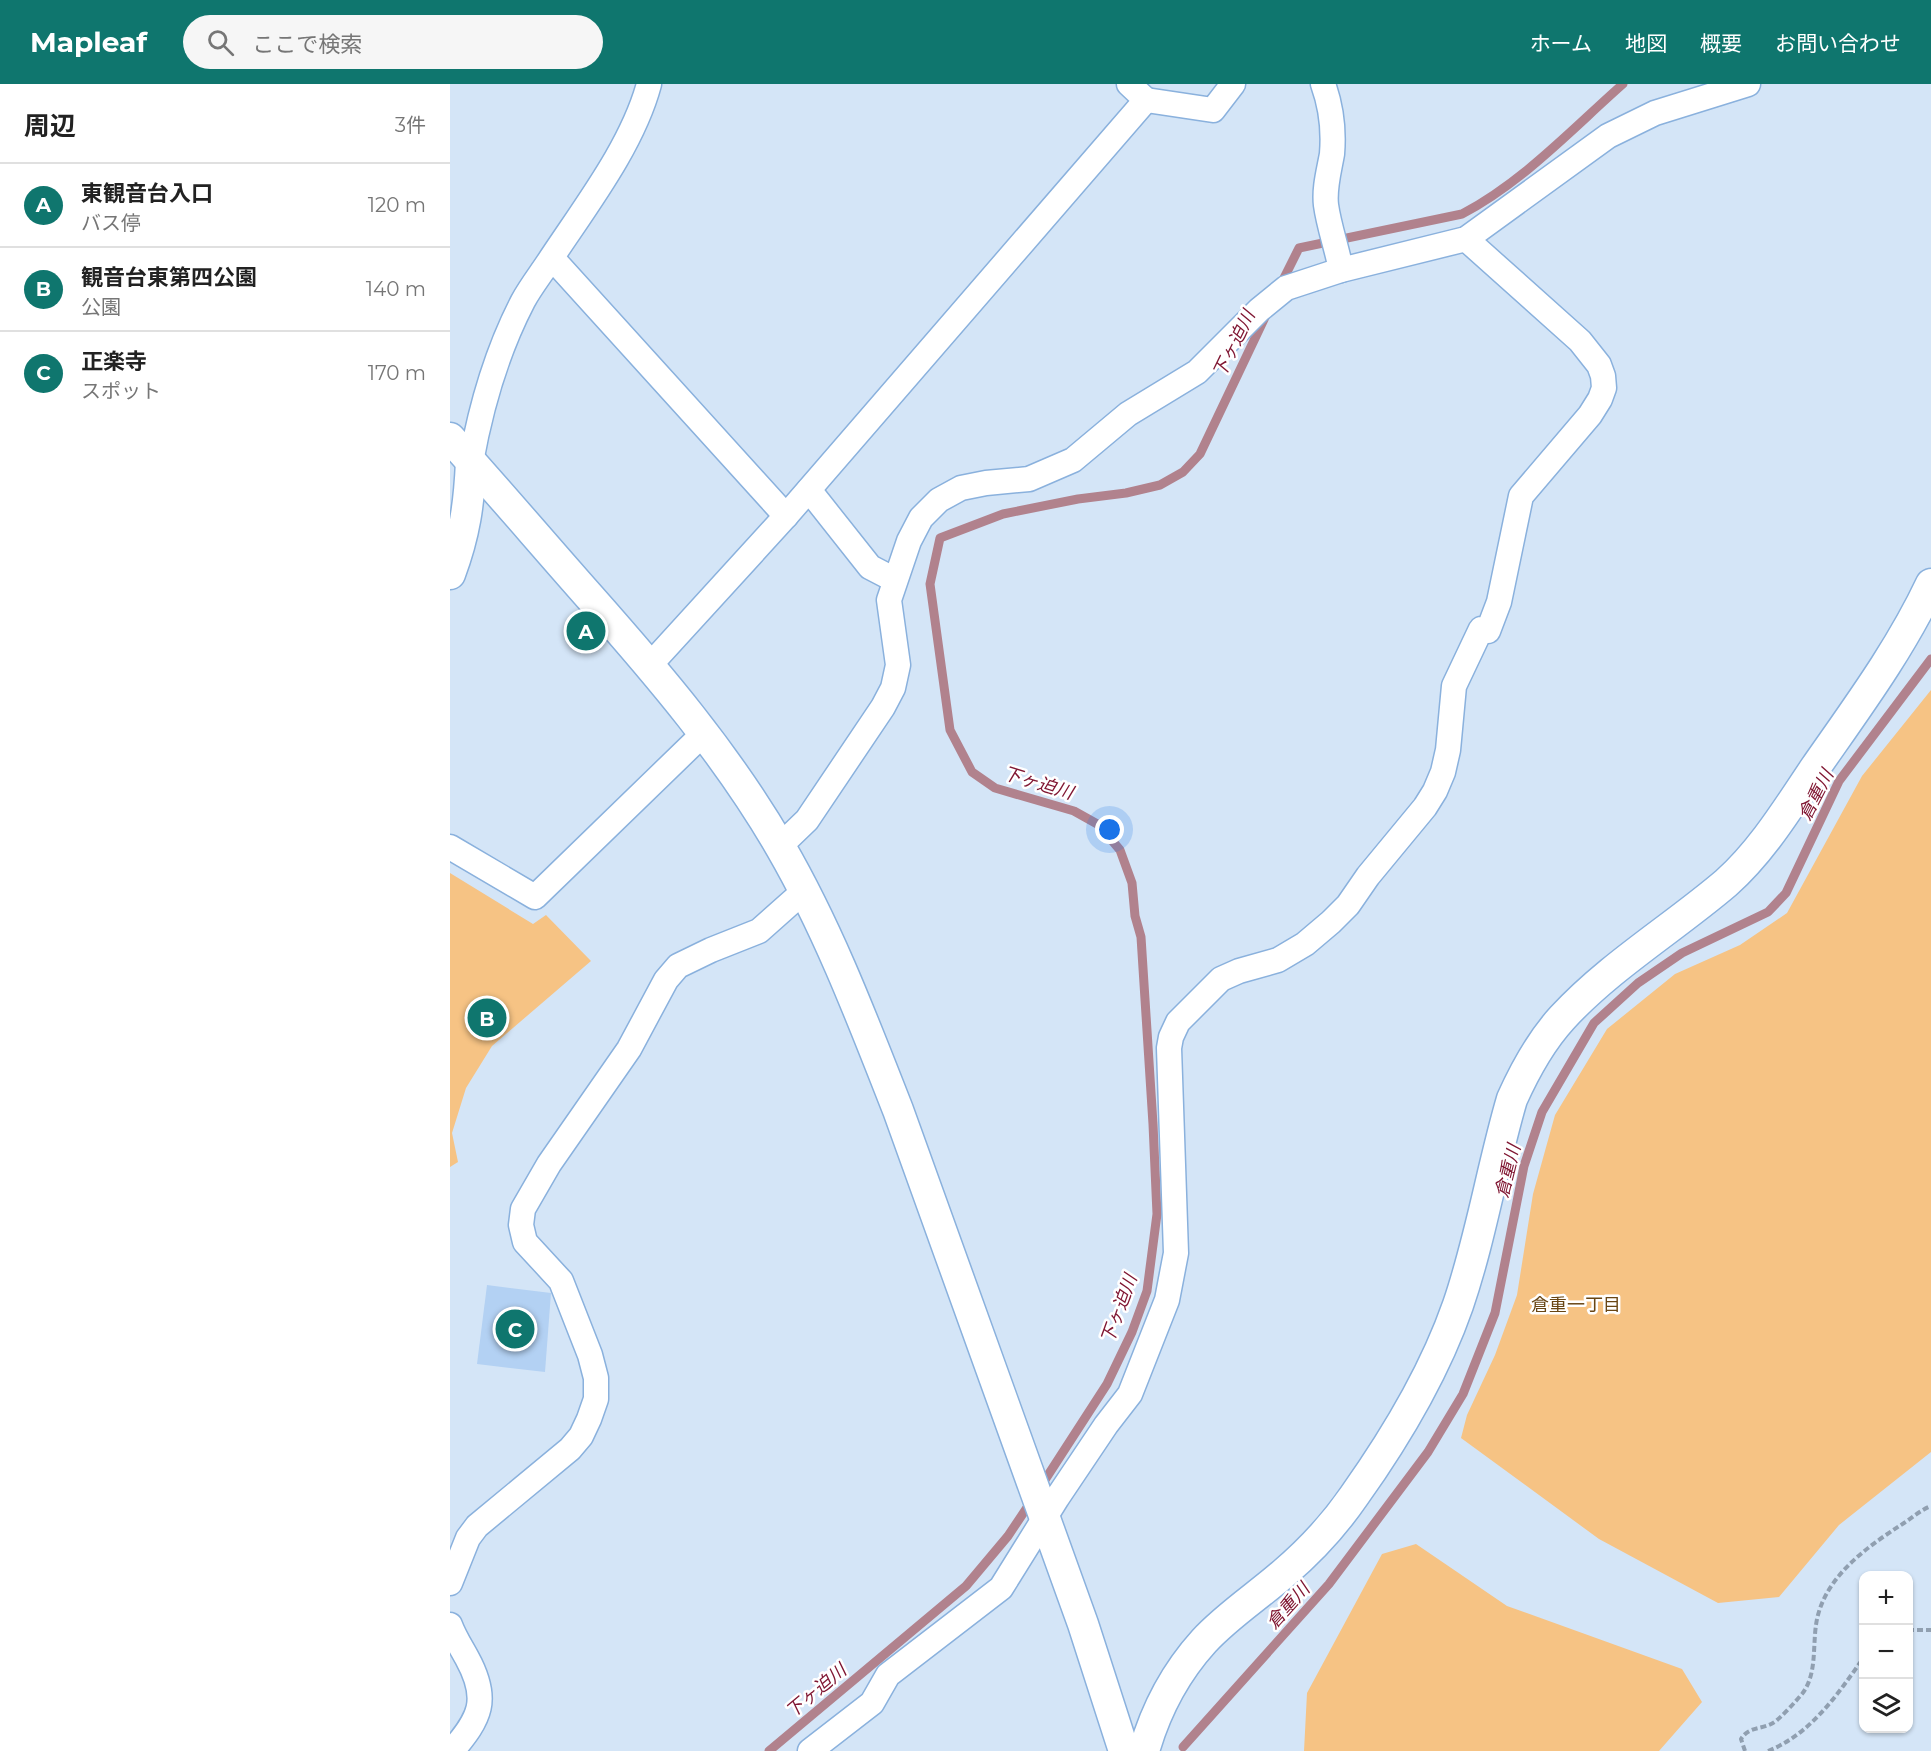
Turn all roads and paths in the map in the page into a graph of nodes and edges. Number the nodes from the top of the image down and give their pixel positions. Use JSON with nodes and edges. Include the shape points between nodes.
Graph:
{"nodes":[{"id":1,"x":1233,"y":84,"type":"edge"},
{"id":2,"x":1323,"y":84,"type":"edge"},
{"id":3,"x":1748,"y":84,"type":"edge"},
{"id":4,"x":653,"y":87,"type":"edge"},
{"id":5,"x":1138,"y":92,"type":"edge"},
{"id":6,"x":1466,"y":239,"type":"junction"},
{"id":7,"x":552,"y":258,"type":"junction"},
{"id":8,"x":1340,"y":266,"type":"junction"},
{"id":9,"x":450,"y":438,"type":"edge"},
{"id":10,"x":471,"y":462,"type":"junction"},
{"id":11,"x":809,"y":490,"type":"junction"},
{"id":12,"x":786,"y":516,"type":"junction"},
{"id":13,"x":450,"y":574,"type":"edge"},
{"id":14,"x":895,"y":580,"type":"junction"},
{"id":15,"x":1931,"y":584,"type":"edge"},
{"id":16,"x":650,"y":665,"type":"junction"},
{"id":17,"x":703,"y":734,"type":"junction"},
{"id":18,"x":780,"y":846,"type":"junction"},
{"id":19,"x":450,"y":847,"type":"edge"},
{"id":20,"x":804,"y":891,"type":"junction"},
{"id":21,"x":1931,"y":1506,"type":"edge"},
{"id":22,"x":1045,"y":1517,"type":"junction"},
{"id":23,"x":450,"y":1583,"type":"edge"},
{"id":24,"x":450,"y":1625,"type":"edge"},
{"id":25,"x":1913,"y":1630,"type":"edge"},
{"id":26,"x":1931,"y":1630,"type":"edge"},
{"id":27,"x":1859,"y":1663,"type":"edge"},
{"id":28,"x":452,"y":1751,"type":"edge"},
{"id":29,"x":810,"y":1751,"type":"edge"},
{"id":30,"x":1124,"y":1751,"type":"edge"},
{"id":31,"x":1144,"y":1751,"type":"edge"},
{"id":32,"x":1744,"y":1751,"type":"edge"},
{"id":33,"x":1768,"y":1751,"type":"edge"}],
"edges":[{"from":1,"to":5,"type":"street","via":[[1213,110]]},
{"from":2,"to":8,"type":"street","via":[[1332,126],[1326,204]]},
{"from":3,"to":6,"type":"street","via":[[1655,113],[1608,136]]},
{"from":4,"to":7,"type":"street","via":[[608,175]]},
{"from":5,"to":11,"type":"street"},
{"from":6,"to":8,"type":"street"},
{"from":6,"to":22,"type":"street","via":[[1581,341],[1599,365],[1604,388],[1590,415],[1521,496],[1499,602],[1488,631],[1480,628],[1454,686],[1448,750],[1435,791],[1331,922],[1278,960],[1221,979],[1178,1022],[1171,1037],[1176,1253],[1167,1300],[1131,1394]]},
{"from":7,"to":10,"type":"street","via":[[524,300],[496,362],[478,420]]},
{"from":7,"to":12,"type":"street"},
{"from":8,"to":14,"type":"street","via":[[1286,288],[1197,372],[1128,414],[1073,460],[1029,479],[961,488],[939,500],[921,518]]},
{"from":9,"to":10,"type":"street"},
{"from":10,"to":13,"type":"street","via":[[470,504]]},
{"from":10,"to":16,"type":"street"},
{"from":11,"to":12,"type":"street"},
{"from":11,"to":14,"type":"street","via":[[863,561],[877,573]]},
{"from":12,"to":16,"type":"street"},
{"from":14,"to":18,"type":"street","via":[[888,606],[898,665],[893,688],[807,820]]},
{"from":15,"to":31,"type":"street","via":[[1869,691],[1770,834],[1727,882],[1621,964],[1561,1019],[1541,1044],[1512,1099],[1458,1304],[1417,1398],[1333,1525],[1205,1639],[1184,1666],[1165,1695]]},
{"from":16,"to":17,"type":"street"},
{"from":17,"to":18,"type":"street"},
{"from":17,"to":19,"type":"street","via":[[536,897]]},
{"from":18,"to":20,"type":"street"},
{"from":20,"to":22,"type":"street","via":[[869,1034]]},
{"from":20,"to":23,"type":"street","via":[[759,931],[678,966],[666,980],[629,1049],[549,1164],[524,1209],[521,1225],[525,1242],[561,1281],[586,1344],[596,1378],[596,1399],[581,1436],[570,1449],[477,1526]]},
{"from":21,"to":32,"type":"path","via":[[1882,1537],[1834,1582],[1818,1613],[1812,1676],[1802,1693],[1773,1723],[1744,1734]]},
{"from":22,"to":29,"type":"street","via":[[1001,1588],[888,1675],[872,1703]]},
{"from":22,"to":30,"type":"street"},
{"from":24,"to":28,"type":"street","via":[[480,1688],[480,1706],[474,1722]]},
{"from":25,"to":26,"type":"path"},
{"from":27,"to":33,"type":"path","via":[[1818,1716],[1793,1738]]}]}
